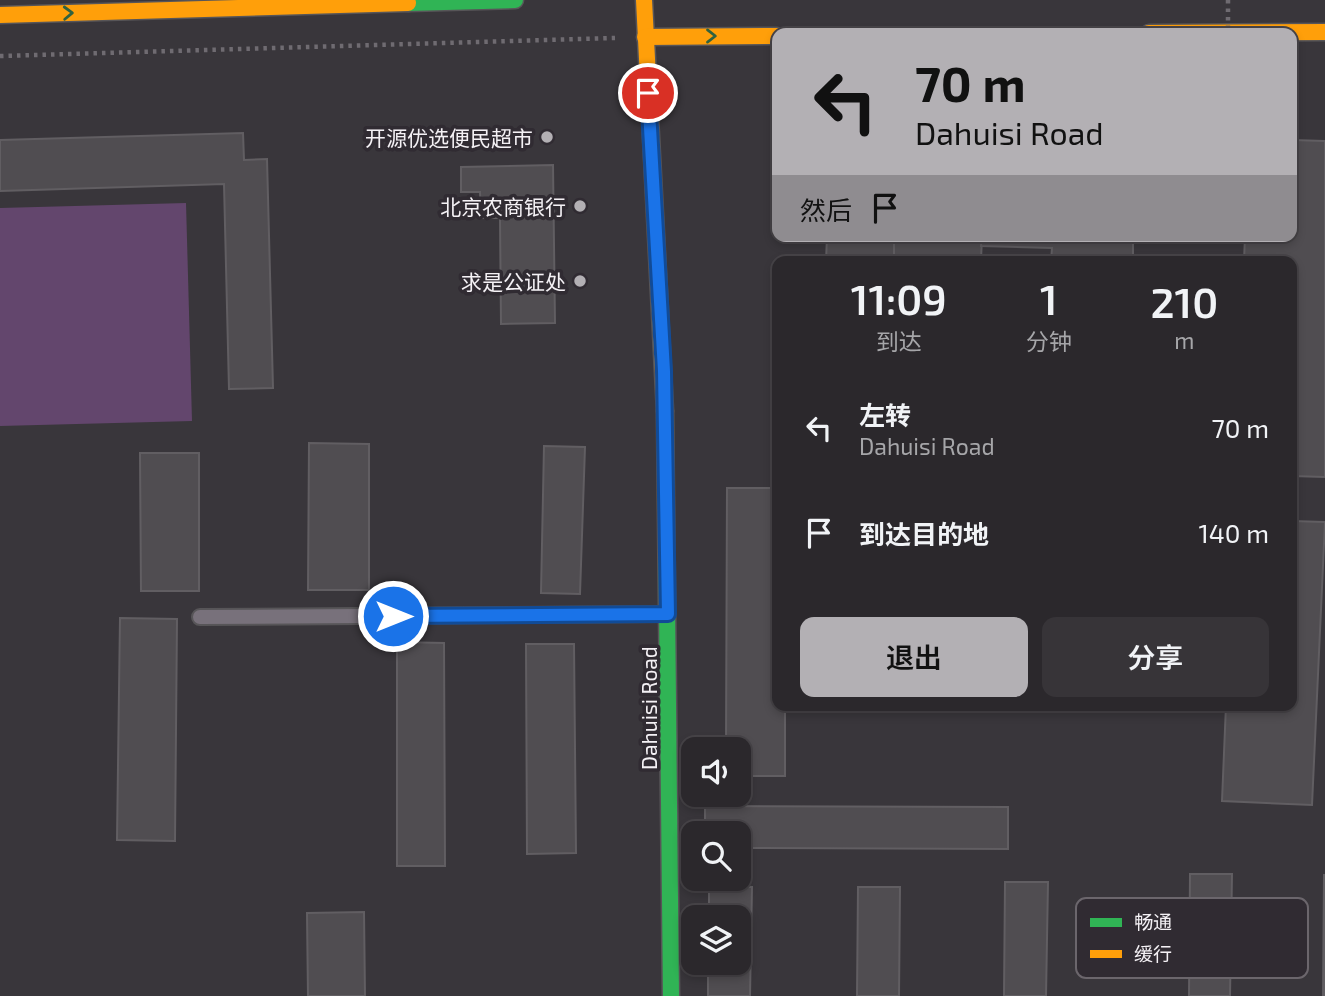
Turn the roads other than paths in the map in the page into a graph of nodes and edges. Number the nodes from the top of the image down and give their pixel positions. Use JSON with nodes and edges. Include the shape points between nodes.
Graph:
{"nodes":[{"id":1,"x":515,"y":0,"type":"edge"},
{"id":2,"x":644,"y":0,"type":"edge"},
{"id":3,"x":0,"y":15,"type":"edge"},
{"id":4,"x":1297,"y":32,"type":"edge"},
{"id":5,"x":1325,"y":32,"type":"edge"},
{"id":6,"x":772,"y":36,"type":"edge"},
{"id":7,"x":645,"y":37,"type":"junction"},
{"id":8,"x":668,"y":614,"type":"junction"},
{"id":9,"x":200,"y":617,"type":"dead end"},
{"id":10,"x":671,"y":996,"type":"edge"}],
"edges":[{"from":3,"to":1,"type":"street","one_way":true},
{"from":2,"to":7,"type":"street","name":"Dahuisi Road"},
{"from":4,"to":5,"type":"street"},
{"from":7,"to":6,"type":"street","one_way":true},
{"from":7,"to":8,"type":"street","name":"Dahuisi Road","via":[[664,371]]},
{"from":8,"to":9,"type":"lane"},
{"from":8,"to":10,"type":"street","name":"Dahuisi Road"}]}
